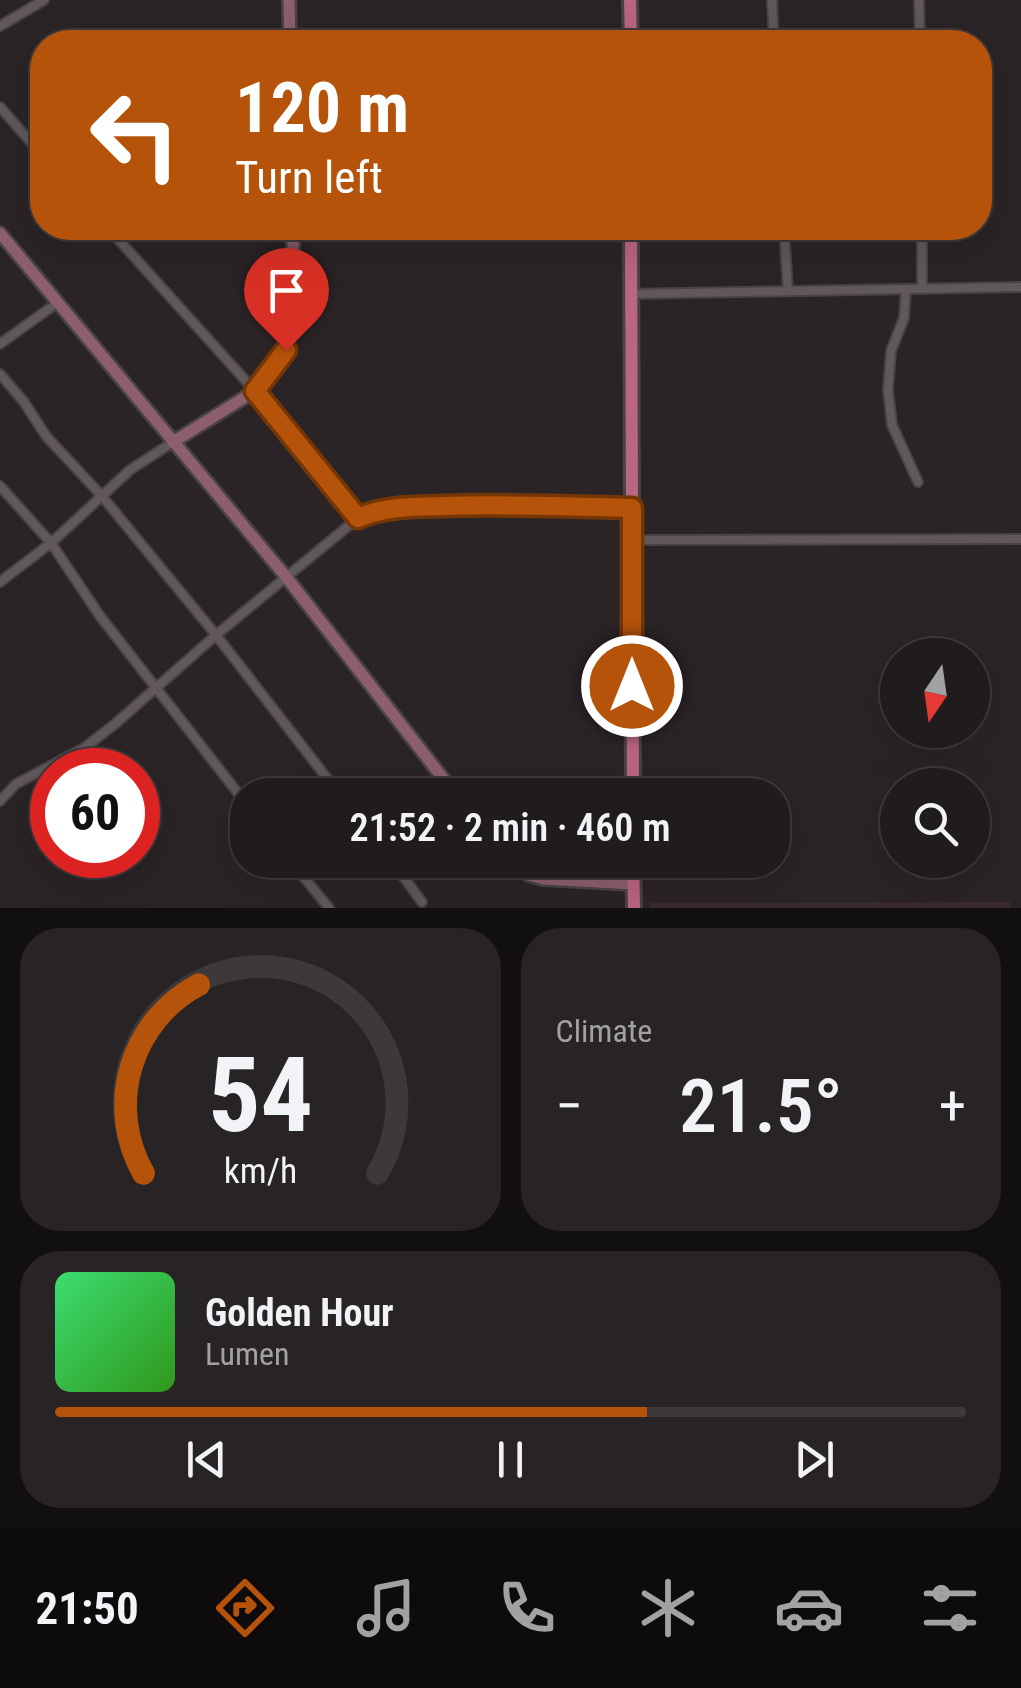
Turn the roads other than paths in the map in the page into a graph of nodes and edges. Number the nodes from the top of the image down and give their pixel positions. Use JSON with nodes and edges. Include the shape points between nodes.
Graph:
{"nodes":[{"id":1,"x":44,"y":0,"type":"edge"},
{"id":2,"x":289,"y":0,"type":"edge"},
{"id":3,"x":630,"y":0,"type":"edge"},
{"id":4,"x":772,"y":0,"type":"edge"},
{"id":5,"x":919,"y":0,"type":"edge"},
{"id":6,"x":0,"y":26,"type":"edge"},
{"id":7,"x":290,"y":30,"type":"edge"},
{"id":8,"x":631,"y":30,"type":"edge"},
{"id":9,"x":773,"y":30,"type":"edge"},
{"id":10,"x":920,"y":30,"type":"edge"},
{"id":11,"x":0,"y":108,"type":"edge"},
{"id":12,"x":30,"y":142,"type":"edge"},
{"id":13,"x":0,"y":232,"type":"edge"},
{"id":14,"x":119,"y":240,"type":"edge"},
{"id":15,"x":293,"y":240,"type":"edge"},
{"id":16,"x":630,"y":240,"type":"edge"},
{"id":17,"x":785,"y":240,"type":"edge"},
{"id":18,"x":922,"y":240,"type":"edge"},
{"id":19,"x":1021,"y":287,"type":"edge"},
{"id":20,"x":922,"y":288,"type":"junction"},
{"id":21,"x":906,"y":289,"type":"junction"},
{"id":22,"x":788,"y":291,"type":"junction"},
{"id":23,"x":629,"y":294,"type":"junction"},
{"id":24,"x":57,"y":303,"type":"junction"},
{"id":25,"x":0,"y":344,"type":"edge"},
{"id":26,"x":0,"y":374,"type":"edge"},
{"id":27,"x":255,"y":391,"type":"junction"},
{"id":28,"x":173,"y":442,"type":"junction"},
{"id":29,"x":918,"y":482,"type":"dead end"},
{"id":30,"x":0,"y":486,"type":"edge"},
{"id":31,"x":101,"y":495,"type":"junction"},
{"id":32,"x":632,"y":508,"type":"junction"},
{"id":33,"x":358,"y":518,"type":"junction"},
{"id":34,"x":1021,"y":538,"type":"edge"},
{"id":35,"x":631,"y":540,"type":"junction"},
{"id":36,"x":51,"y":543,"type":"junction"},
{"id":37,"x":287,"y":578,"type":"junction"},
{"id":38,"x":0,"y":582,"type":"edge"},
{"id":39,"x":216,"y":636,"type":"junction"},
{"id":40,"x":156,"y":690,"type":"junction"},
{"id":41,"x":327,"y":778,"type":"edge"},
{"id":42,"x":443,"y":778,"type":"edge"},
{"id":43,"x":633,"y":778,"type":"edge"},
{"id":44,"x":230,"y":783,"type":"edge"},
{"id":45,"x":0,"y":800,"type":"edge"},
{"id":46,"x":305,"y":878,"type":"edge"},
{"id":47,"x":404,"y":878,"type":"edge"},
{"id":48,"x":537,"y":878,"type":"edge"},
{"id":49,"x":634,"y":878,"type":"edge"},
{"id":50,"x":634,"y":884,"type":"junction"},
{"id":51,"x":422,"y":902,"type":"dead end"},
{"id":52,"x":329,"y":908,"type":"edge"},
{"id":53,"x":634,"y":908,"type":"edge"}],
"edges":[{"from":1,"to":6,"type":"street"},
{"from":2,"to":7,"type":"street"},
{"from":3,"to":8,"type":"main road"},
{"from":4,"to":9,"type":"street"},
{"from":5,"to":10,"type":"street"},
{"from":11,"to":12,"type":"street"},
{"from":13,"to":24,"type":"street"},
{"from":14,"to":27,"type":"street"},
{"from":15,"to":27,"type":"street","via":[[292,330],[286,350]]},
{"from":16,"to":23,"type":"main road"},
{"from":17,"to":22,"type":"street"},
{"from":18,"to":20,"type":"street"},
{"from":19,"to":20,"type":"street"},
{"from":20,"to":21,"type":"street"},
{"from":21,"to":22,"type":"street"},
{"from":21,"to":29,"type":"street","via":[[888,390],[892,424]]},
{"from":22,"to":23,"type":"street"},
{"from":23,"to":32,"type":"main road"},
{"from":24,"to":25,"type":"street"},
{"from":24,"to":28,"type":"street"},
{"from":26,"to":31,"type":"street"},
{"from":27,"to":28,"type":"street"},
{"from":27,"to":33,"type":"street"},
{"from":28,"to":31,"type":"street"},
{"from":28,"to":37,"type":"street"},
{"from":30,"to":36,"type":"street"},
{"from":31,"to":36,"type":"street"},
{"from":31,"to":39,"type":"street"},
{"from":32,"to":33,"type":"street","via":[[392,508]]},
{"from":32,"to":35,"type":"main road"},
{"from":33,"to":37,"type":"street"},
{"from":34,"to":35,"type":"street"},
{"from":35,"to":43,"type":"main road"},
{"from":36,"to":38,"type":"street"},
{"from":36,"to":40,"type":"street"},
{"from":37,"to":39,"type":"street"},
{"from":37,"to":42,"type":"street"},
{"from":39,"to":40,"type":"street"},
{"from":39,"to":41,"type":"street"},
{"from":40,"to":44,"type":"street"},
{"from":40,"to":45,"type":"street","via":[[84,748],[16,784]]},
{"from":46,"to":52,"type":"street"},
{"from":47,"to":51,"type":"street"},
{"from":48,"to":50,"type":"street"},
{"from":49,"to":50,"type":"main road"},
{"from":50,"to":53,"type":"main road"}]}
